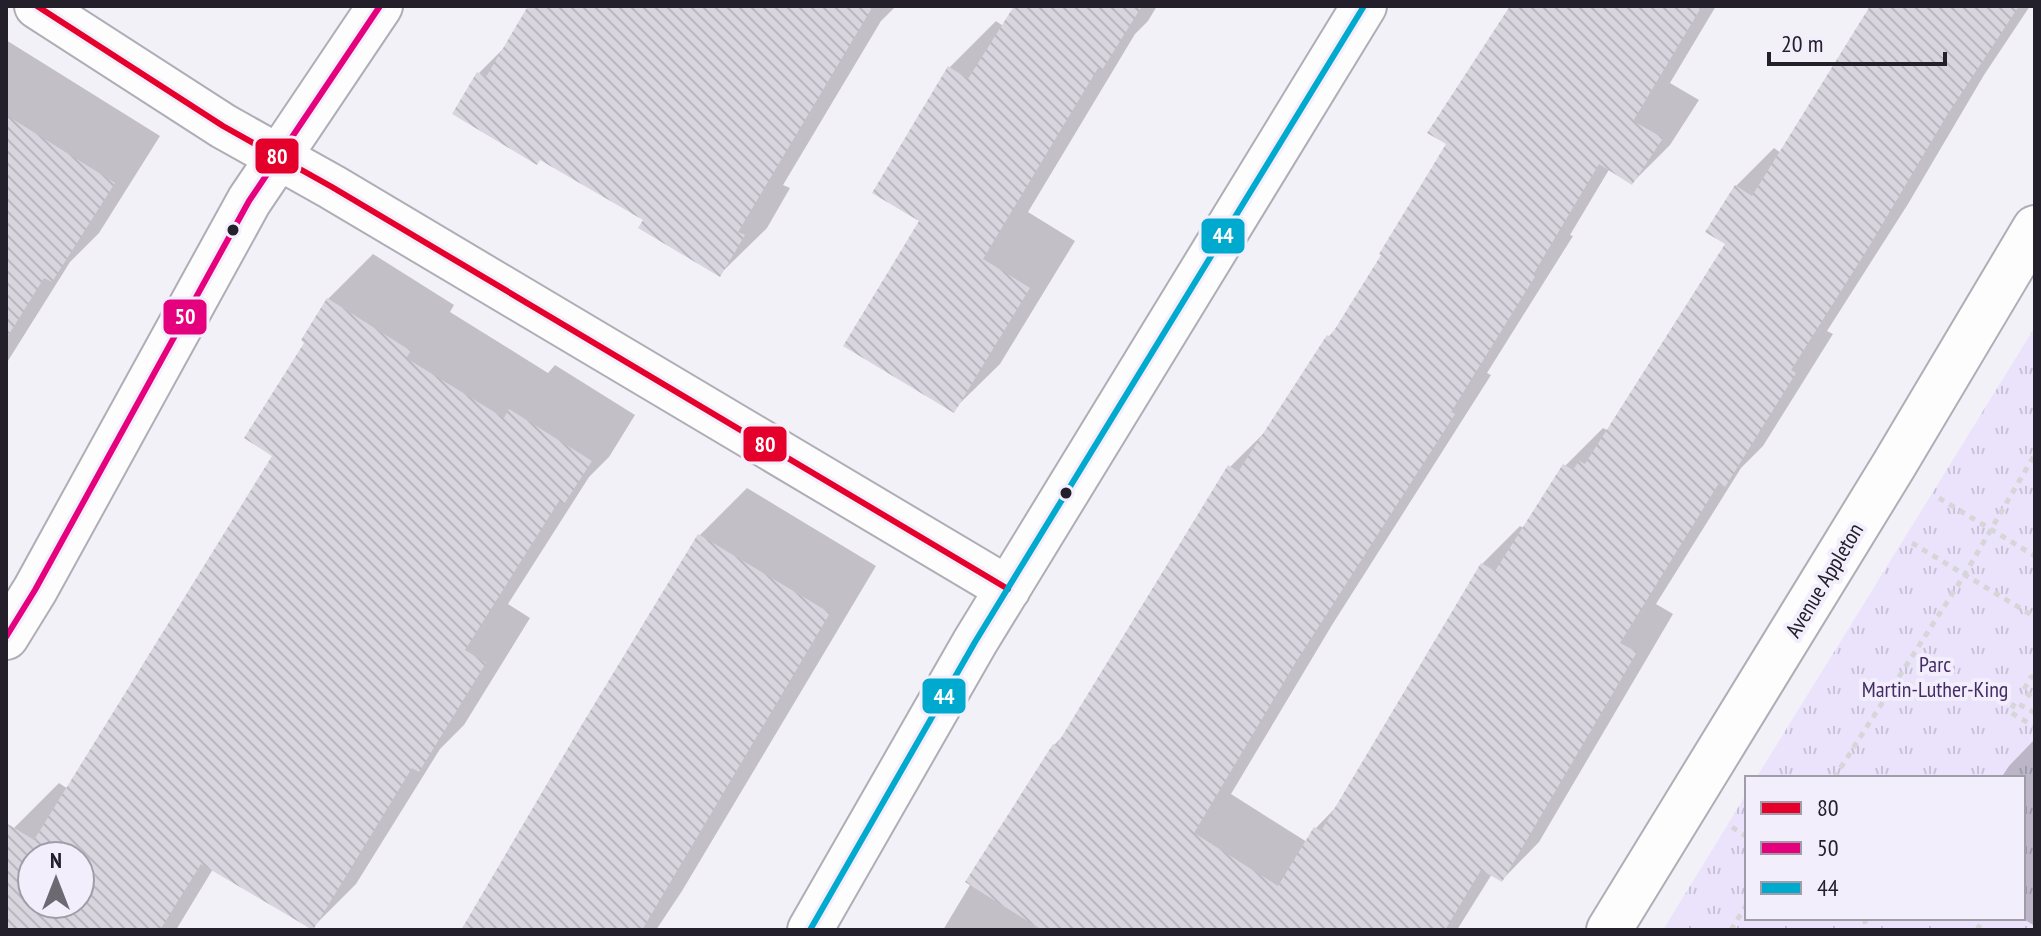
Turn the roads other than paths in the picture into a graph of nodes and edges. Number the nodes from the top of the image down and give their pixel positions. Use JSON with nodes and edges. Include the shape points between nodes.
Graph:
{"nodes":[{"id":1,"x":37,"y":6,"type":"edge"},
{"id":2,"x":380,"y":6,"type":"edge"},
{"id":3,"x":1364,"y":6,"type":"edge"},
{"id":4,"x":277,"y":157,"type":"junction"},
{"id":5,"x":2035,"y":228,"type":"edge"},
{"id":6,"x":1008,"y":589,"type":"junction"},
{"id":7,"x":6,"y":637,"type":"edge"},
{"id":8,"x":810,"y":930,"type":"edge"},
{"id":9,"x":1609,"y":930,"type":"edge"}],
"edges":[{"from":1,"to":4,"type":"street"},
{"from":2,"to":4,"type":"street"},
{"from":3,"to":6,"type":"street"},
{"from":4,"to":6,"type":"street"},
{"from":4,"to":7,"type":"street"},
{"from":5,"to":9,"type":"street","name":"Avenue Appleton"},
{"from":6,"to":8,"type":"street"}]}
